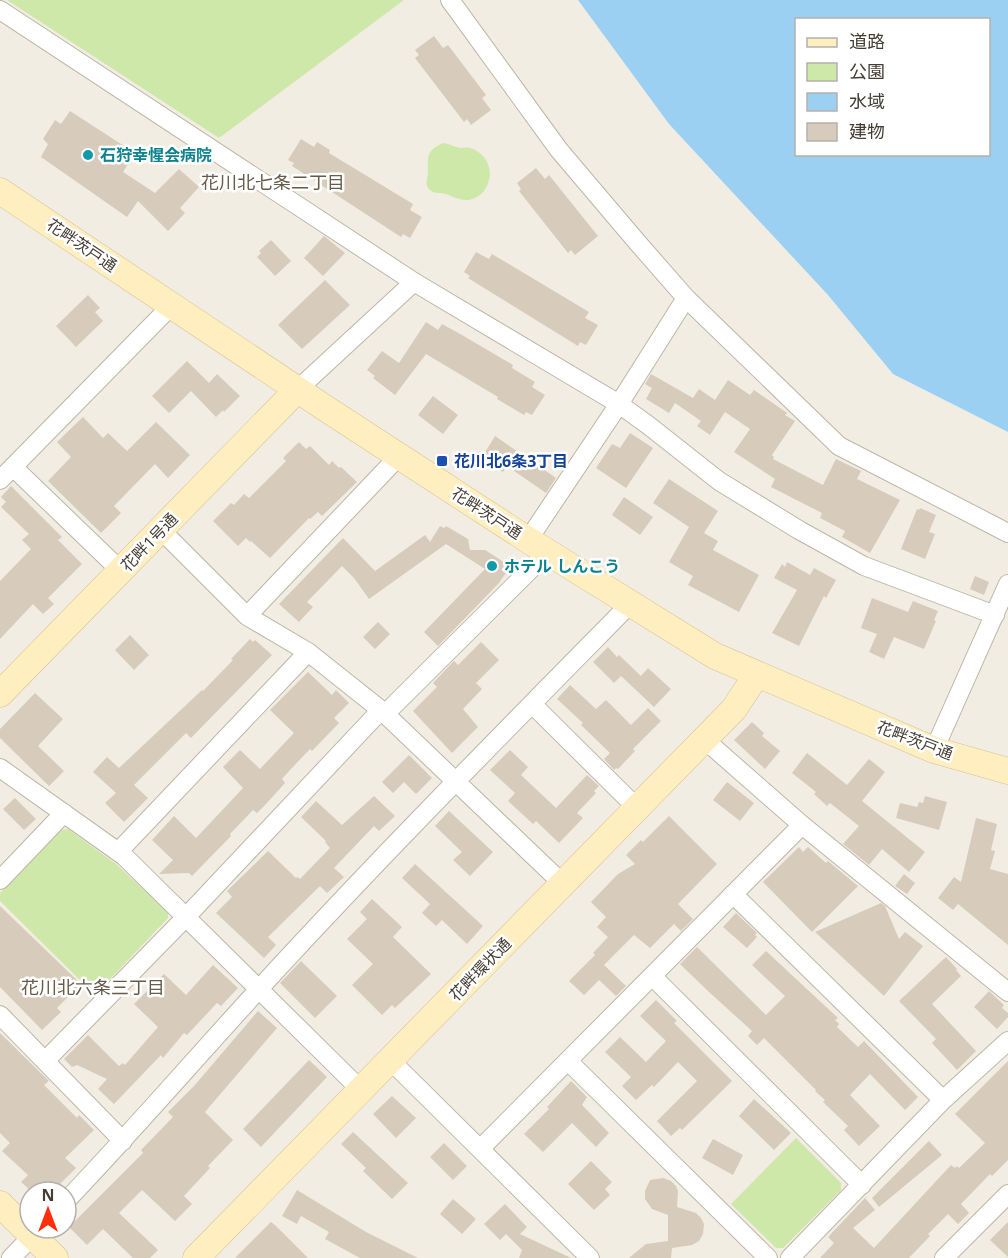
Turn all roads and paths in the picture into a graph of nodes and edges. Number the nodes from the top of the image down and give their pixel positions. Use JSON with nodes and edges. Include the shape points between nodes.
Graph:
{"nodes":[{"id":1,"x":450,"y":0,"type":"edge"},
{"id":2,"x":0,"y":10,"type":"edge"},
{"id":3,"x":0,"y":191,"type":"edge"},
{"id":4,"x":414,"y":282,"type":"junction"},
{"id":5,"x":686,"y":298,"type":"junction"},
{"id":6,"x":172,"y":305,"type":"junction"},
{"id":7,"x":297,"y":390,"type":"junction"},
{"id":8,"x":619,"y":404,"type":"junction"},
{"id":9,"x":399,"y":456,"type":"junction"},
{"id":10,"x":6,"y":474,"type":"edge"},
{"id":11,"x":161,"y":530,"type":"junction"},
{"id":12,"x":1008,"y":533,"type":"edge"},
{"id":13,"x":538,"y":546,"type":"junction"},
{"id":14,"x":121,"y":571,"type":"junction"},
{"id":15,"x":1008,"y":584,"type":"edge"},
{"id":16,"x":630,"y":604,"type":"junction"},
{"id":17,"x":995,"y":615,"type":"junction"},
{"id":18,"x":247,"y":616,"type":"junction"},
{"id":19,"x":308,"y":652,"type":"junction"},
{"id":20,"x":757,"y":674,"type":"junction"},
{"id":21,"x":0,"y":694,"type":"edge"},
{"id":22,"x":532,"y":704,"type":"junction"},
{"id":23,"x":383,"y":712,"type":"junction"},
{"id":24,"x":705,"y":740,"type":"junction"},
{"id":25,"x":934,"y":750,"type":"junction"},
{"id":26,"x":0,"y":768,"type":"edge"},
{"id":27,"x":1008,"y":771,"type":"edge"},
{"id":28,"x":456,"y":781,"type":"junction"},
{"id":29,"x":637,"y":808,"type":"junction"},
{"id":30,"x":64,"y":813,"type":"junction"},
{"id":31,"x":802,"y":825,"type":"junction"},
{"id":32,"x":118,"y":852,"type":"junction"},
{"id":33,"x":0,"y":880,"type":"edge"},
{"id":34,"x":563,"y":884,"type":"junction"},
{"id":35,"x":734,"y":894,"type":"junction"},
{"id":36,"x":186,"y":917,"type":"junction"},
{"id":37,"x":652,"y":976,"type":"junction"},
{"id":38,"x":259,"y":989,"type":"junction"},
{"id":39,"x":1008,"y":992,"type":"edge"},
{"id":40,"x":0,"y":1015,"type":"edge"},
{"id":41,"x":1008,"y":1041,"type":"edge"},
{"id":42,"x":390,"y":1060,"type":"junction"},
{"id":43,"x":45,"y":1061,"type":"junction"},
{"id":44,"x":568,"y":1061,"type":"junction"},
{"id":45,"x":361,"y":1090,"type":"junction"},
{"id":46,"x":943,"y":1100,"type":"junction"},
{"id":47,"x":123,"y":1141,"type":"junction"},
{"id":48,"x":480,"y":1149,"type":"junction"},
{"id":49,"x":862,"y":1185,"type":"junction"},
{"id":50,"x":78,"y":1188,"type":"edge"},
{"id":51,"x":1008,"y":1194,"type":"edge"},
{"id":52,"x":0,"y":1204,"type":"edge"},
{"id":53,"x":18,"y":1218,"type":"edge"},
{"id":54,"x":29,"y":1240,"type":"edge"},
{"id":55,"x":43,"y":1240,"type":"edge"},
{"id":56,"x":11,"y":1258,"type":"edge"},
{"id":57,"x":56,"y":1258,"type":"edge"},
{"id":58,"x":196,"y":1258,"type":"edge"},
{"id":59,"x":590,"y":1258,"type":"edge"},
{"id":60,"x":768,"y":1258,"type":"edge"},
{"id":61,"x":790,"y":1258,"type":"edge"},
{"id":62,"x":944,"y":1258,"type":"edge"}],
"edges":[{"from":1,"to":5,"type":"street","via":[[559,150]]},
{"from":2,"to":4,"type":"street"},
{"from":3,"to":6,"type":"street","name":"花畔茨戸通"},
{"from":4,"to":7,"type":"street"},
{"from":4,"to":8,"type":"street"},
{"from":5,"to":8,"type":"street"},
{"from":5,"to":12,"type":"street","via":[[839,446]]},
{"from":6,"to":7,"type":"street","name":"花畔茨戸通"},
{"from":6,"to":10,"type":"street"},
{"from":7,"to":9,"type":"street","name":"花畔茨戸通"},
{"from":7,"to":11,"type":"street","name":"花畔1号通"},
{"from":8,"to":13,"type":"street"},
{"from":8,"to":17,"type":"street","via":[[719,482],[864,566]]},
{"from":9,"to":13,"type":"street","name":"花畔茨戸通"},
{"from":9,"to":18,"type":"street"},
{"from":10,"to":14,"type":"street"},
{"from":11,"to":14,"type":"street","name":"花畔1号通"},
{"from":11,"to":18,"type":"street"},
{"from":13,"to":16,"type":"street","name":"花畔茨戸通"},
{"from":13,"to":23,"type":"street"},
{"from":14,"to":21,"type":"street","name":"花畔1号通"},
{"from":15,"to":17,"type":"street"},
{"from":16,"to":20,"type":"street","name":"花畔茨戸通","via":[[715,656]]},
{"from":16,"to":22,"type":"street"},
{"from":17,"to":25,"type":"street"},
{"from":18,"to":19,"type":"street"},
{"from":19,"to":23,"type":"street"},
{"from":19,"to":32,"type":"street"},
{"from":20,"to":24,"type":"street","name":"花畔環状通","via":[[734,709]]},
{"from":20,"to":25,"type":"street","name":"花畔茨戸通"},
{"from":22,"to":28,"type":"street"},
{"from":22,"to":29,"type":"street"},
{"from":23,"to":28,"type":"street"},
{"from":23,"to":36,"type":"street"},
{"from":24,"to":29,"type":"street","name":"花畔環状通"},
{"from":24,"to":31,"type":"street"},
{"from":25,"to":27,"type":"street","name":"花畔茨戸通"},
{"from":26,"to":30,"type":"street"},
{"from":28,"to":34,"type":"street"},
{"from":28,"to":38,"type":"street"},
{"from":29,"to":34,"type":"street","name":"花畔環状通"},
{"from":30,"to":32,"type":"street"},
{"from":30,"to":33,"type":"street"},
{"from":31,"to":35,"type":"street"},
{"from":31,"to":39,"type":"street"},
{"from":32,"to":36,"type":"street"},
{"from":34,"to":42,"type":"street","name":"花畔環状通"},
{"from":35,"to":37,"type":"street"},
{"from":35,"to":46,"type":"street"},
{"from":36,"to":38,"type":"street"},
{"from":36,"to":43,"type":"street"},
{"from":37,"to":44,"type":"street"},
{"from":37,"to":49,"type":"street"},
{"from":38,"to":45,"type":"street"},
{"from":38,"to":47,"type":"street"},
{"from":40,"to":43,"type":"street"},
{"from":41,"to":46,"type":"street"},
{"from":42,"to":45,"type":"street","name":"花畔環状通"},
{"from":42,"to":48,"type":"street"},
{"from":43,"to":47,"type":"street"},
{"from":44,"to":48,"type":"street"},
{"from":44,"to":60,"type":"street"},
{"from":45,"to":58,"type":"street","name":"花畔環状通"},
{"from":46,"to":49,"type":"street"},
{"from":47,"to":50,"type":"street"},
{"from":48,"to":59,"type":"street"},
{"from":49,"to":61,"type":"street"},
{"from":51,"to":62,"type":"street"},
{"from":52,"to":53,"type":"street"},
{"from":54,"to":56,"type":"street"},
{"from":55,"to":57,"type":"street"}]}
